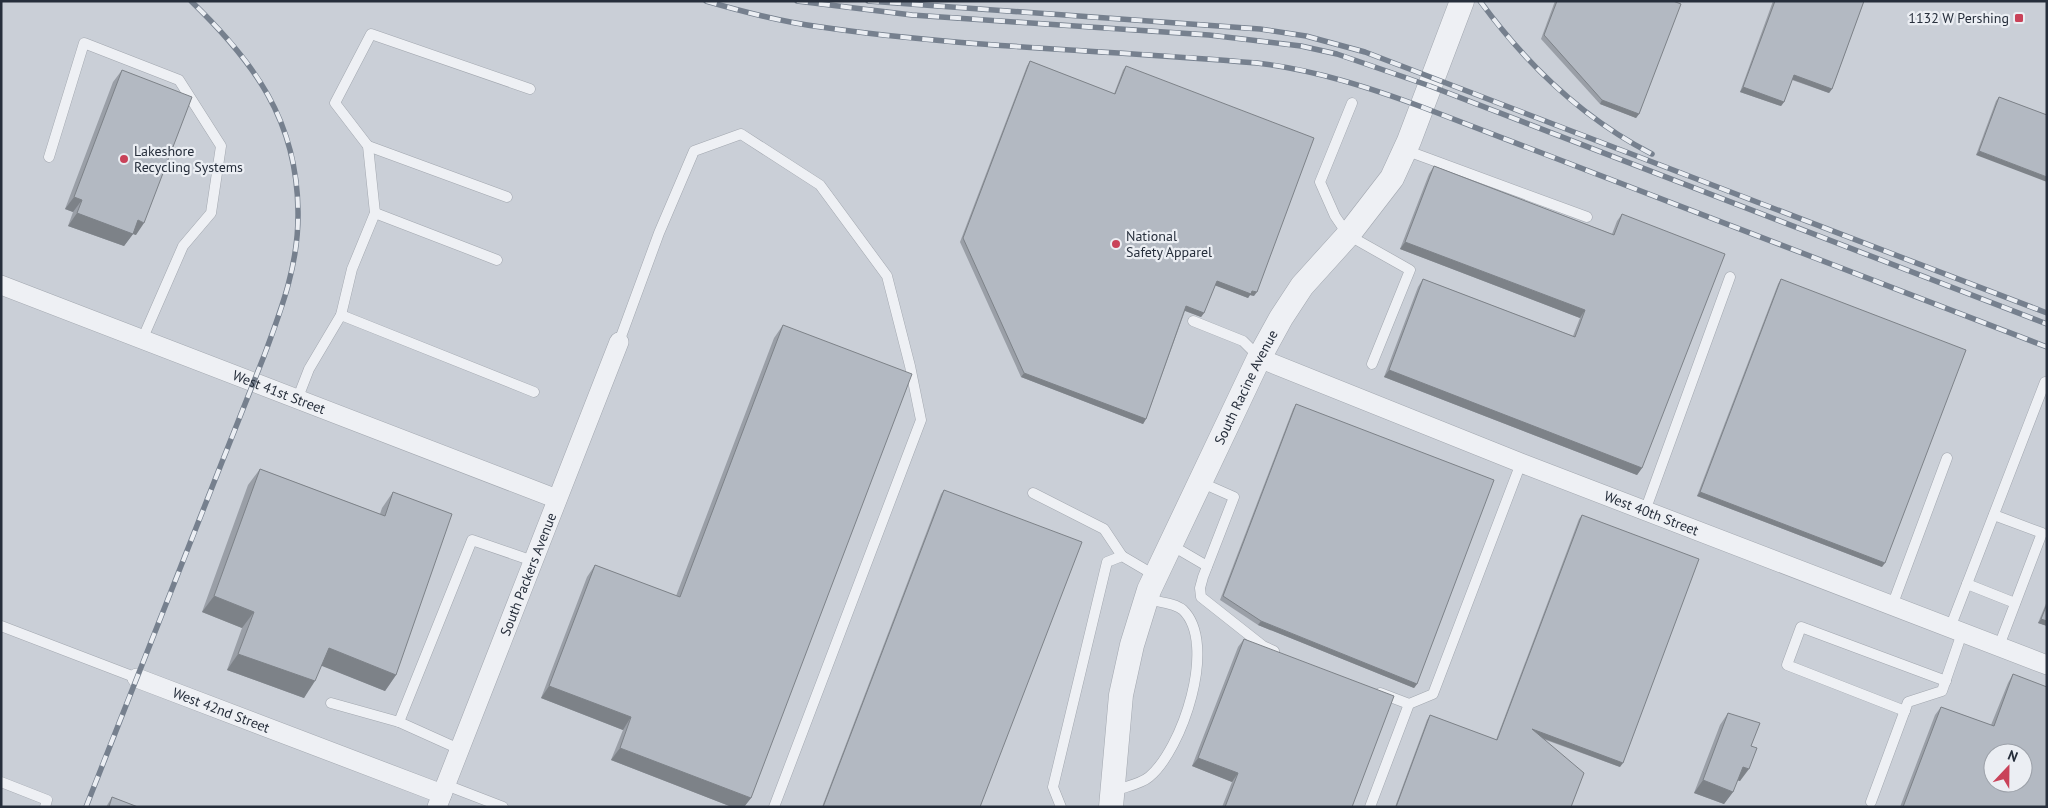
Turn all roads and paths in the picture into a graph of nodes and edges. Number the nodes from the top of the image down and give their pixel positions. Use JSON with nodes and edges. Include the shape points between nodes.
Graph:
{"nodes":[{"id":1,"x":1462,"y":1,"type":"edge"},
{"id":2,"x":530,"y":89,"type":"dead end"},
{"id":3,"x":1352,"y":103,"type":"dead end"},
{"id":4,"x":368,"y":146,"type":"junction"},
{"id":5,"x":1405,"y":150,"type":"junction"},
{"id":6,"x":50,"y":157,"type":"dead end"},
{"id":7,"x":507,"y":197,"type":"dead end"},
{"id":8,"x":375,"y":213,"type":"junction"},
{"id":9,"x":1587,"y":217,"type":"dead end"},
{"id":10,"x":1348,"y":235,"type":"junction"},
{"id":11,"x":497,"y":260,"type":"dead end"},
{"id":12,"x":1730,"y":277,"type":"dead end"},
{"id":13,"x":1,"y":285,"type":"edge"},
{"id":14,"x":341,"y":315,"type":"junction"},
{"id":15,"x":1193,"y":321,"type":"dead end"},
{"id":16,"x":142,"y":340,"type":"junction"},
{"id":17,"x":619,"y":342,"type":"joint"},
{"id":18,"x":1259,"y":358,"type":"junction"},
{"id":19,"x":1372,"y":364,"type":"dead end"},
{"id":20,"x":2045,"y":382,"type":"dead end"},
{"id":21,"x":534,"y":392,"type":"dead end"},
{"id":22,"x":298,"y":400,"type":"junction"},
{"id":23,"x":1947,"y":458,"type":"dead end"},
{"id":24,"x":1521,"y":463,"type":"junction"},
{"id":25,"x":1200,"y":482,"type":"junction"},
{"id":26,"x":1033,"y":493,"type":"dead end"},
{"id":27,"x":557,"y":499,"type":"junction"},
{"id":28,"x":1645,"y":511,"type":"junction"},
{"id":29,"x":1994,"y":515,"type":"junction"},
{"id":30,"x":1171,"y":545,"type":"junction"},
{"id":31,"x":1122,"y":556,"type":"junction"},
{"id":32,"x":533,"y":561,"type":"junction"},
{"id":33,"x":1207,"y":566,"type":"junction"},
{"id":34,"x":1156,"y":576,"type":"junction"},
{"id":35,"x":1967,"y":584,"type":"junction"},
{"id":36,"x":1147,"y":599,"type":"junction"},
{"id":37,"x":2015,"y":603,"type":"junction"},
{"id":38,"x":1892,"y":606,"type":"junction"},
{"id":39,"x":1,"y":626,"type":"edge"},
{"id":40,"x":1956,"y":630,"type":"junction"},
{"id":41,"x":1999,"y":646,"type":"junction"},
{"id":42,"x":1288,"y":656,"type":"edge"},
{"id":43,"x":2047,"y":665,"type":"edge"},
{"id":44,"x":137,"y":678,"type":"joint"},
{"id":45,"x":1946,"y":681,"type":"junction"},
{"id":46,"x":1370,"y":689,"type":"edge"},
{"id":47,"x":330,"y":703,"type":"dead end"},
{"id":48,"x":1409,"y":704,"type":"junction"},
{"id":49,"x":1905,"y":711,"type":"junction"},
{"id":50,"x":400,"y":722,"type":"junction"},
{"id":51,"x":459,"y":749,"type":"junction"},
{"id":52,"x":1,"y":782,"type":"edge"},
{"id":53,"x":442,"y":795,"type":"edge"},
{"id":54,"x":1112,"y":799,"type":"edge"},
{"id":55,"x":1872,"y":802,"type":"dead end"},
{"id":56,"x":45,"y":807,"type":"edge"},
{"id":57,"x":503,"y":807,"type":"edge"},
{"id":58,"x":774,"y":807,"type":"edge"},
{"id":59,"x":1061,"y":807,"type":"edge"},
{"id":60,"x":1370,"y":807,"type":"edge"}],
"edges":[{"from":1,"to":5,"type":"street","name":"South Racine Avenue"},
{"from":2,"to":4,"type":"lane","via":[[371,34],[335,103]]},
{"from":3,"to":10,"type":"lane","via":[[1320,182],[1335,216]]},
{"from":4,"to":7,"type":"lane"},
{"from":4,"to":8,"type":"lane"},
{"from":5,"to":9,"type":"lane"},
{"from":5,"to":10,"type":"street","name":"South Racine Avenue","via":[[1392,178]]},
{"from":6,"to":16,"type":"lane","via":[[84,43],[179,80],[221,146],[211,213],[182,246]]},
{"from":8,"to":11,"type":"lane"},
{"from":8,"to":14,"type":"lane","via":[[352,269]]},
{"from":10,"to":18,"type":"street","name":"South Racine Avenue","via":[[1302,286]]},
{"from":10,"to":19,"type":"lane","via":[[1410,270]]},
{"from":12,"to":28,"type":"lane"},
{"from":13,"to":16,"type":"street","name":"West 41st Street"},
{"from":14,"to":21,"type":"lane"},
{"from":14,"to":22,"type":"lane","via":[[309,368]]},
{"from":15,"to":18,"type":"lane","via":[[1242,341]]},
{"from":16,"to":22,"type":"street","name":"West 41st Street"},
{"from":17,"to":27,"type":"street","name":"South Packers Avenue"},
{"from":17,"to":58,"type":"lane","via":[[659,233],[694,151],[742,134],[820,185],[886,276],[910,366],[920,420]]},
{"from":18,"to":24,"type":"street","name":"West 40th Street"},
{"from":18,"to":25,"type":"street","name":"South Racine Avenue"},
{"from":20,"to":29,"type":"lane"},
{"from":22,"to":27,"type":"street","name":"West 41st Street"},
{"from":23,"to":38,"type":"lane"},
{"from":24,"to":28,"type":"street","name":"West 40th Street"},
{"from":24,"to":48,"type":"lane","via":[[1433,694]]},
{"from":25,"to":30,"type":"street","name":"South Racine Avenue"},
{"from":25,"to":33,"type":"lane","via":[[1234,497]]},
{"from":26,"to":31,"type":"lane","via":[[1104,529]]},
{"from":27,"to":32,"type":"street","name":"South Packers Avenue"},
{"from":28,"to":38,"type":"street","name":"West 40th Street"},
{"from":29,"to":35,"type":"lane"},
{"from":29,"to":37,"type":"lane","via":[[2042,534]]},
{"from":30,"to":33,"type":"lane"},
{"from":30,"to":34,"type":"street","name":"South Racine Avenue"},
{"from":31,"to":34,"type":"lane"},
{"from":31,"to":59,"type":"lane","via":[[1108,562],[1105,572],[1053,788]]},
{"from":32,"to":50,"type":"lane","via":[[472,540]]},
{"from":32,"to":51,"type":"street","name":"South Packers Avenue"},
{"from":33,"to":42,"type":"lane","via":[[1200,588],[1201,597],[1263,646]]},
{"from":34,"to":36,"type":"street","name":"South Racine Avenue"},
{"from":35,"to":37,"type":"lane"},
{"from":35,"to":40,"type":"lane"},
{"from":36,"to":54,"type":"street","name":"South Racine Avenue","via":[[1121,695]]},
{"from":36,"to":54,"type":"lane","via":[[1180,608],[1187,614],[1196,633],[1197,676],[1176,741],[1149,778]]},
{"from":37,"to":41,"type":"lane"},
{"from":38,"to":40,"type":"street","name":"West 40th Street"},
{"from":39,"to":44,"type":"lane","name":"West 42nd Street"},
{"from":40,"to":41,"type":"street","name":"West 40th Street"},
{"from":40,"to":45,"type":"lane"},
{"from":41,"to":43,"type":"street","name":"West 40th Street"},
{"from":44,"to":53,"type":"street","name":"West 42nd Street"},
{"from":45,"to":49,"type":"lane","via":[[1942,691],[1908,702]]},
{"from":45,"to":49,"type":"lane","via":[[1801,627],[1787,665]]},
{"from":46,"to":48,"type":"lane"},
{"from":47,"to":50,"type":"lane"},
{"from":48,"to":60,"type":"lane"},
{"from":49,"to":55,"type":"lane"},
{"from":50,"to":51,"type":"lane"},
{"from":51,"to":53,"type":"street","name":"South Packers Avenue"},
{"from":52,"to":56,"type":"lane","via":[[47,800]]},
{"from":53,"to":57,"type":"lane","name":"West 42nd Street"}]}
